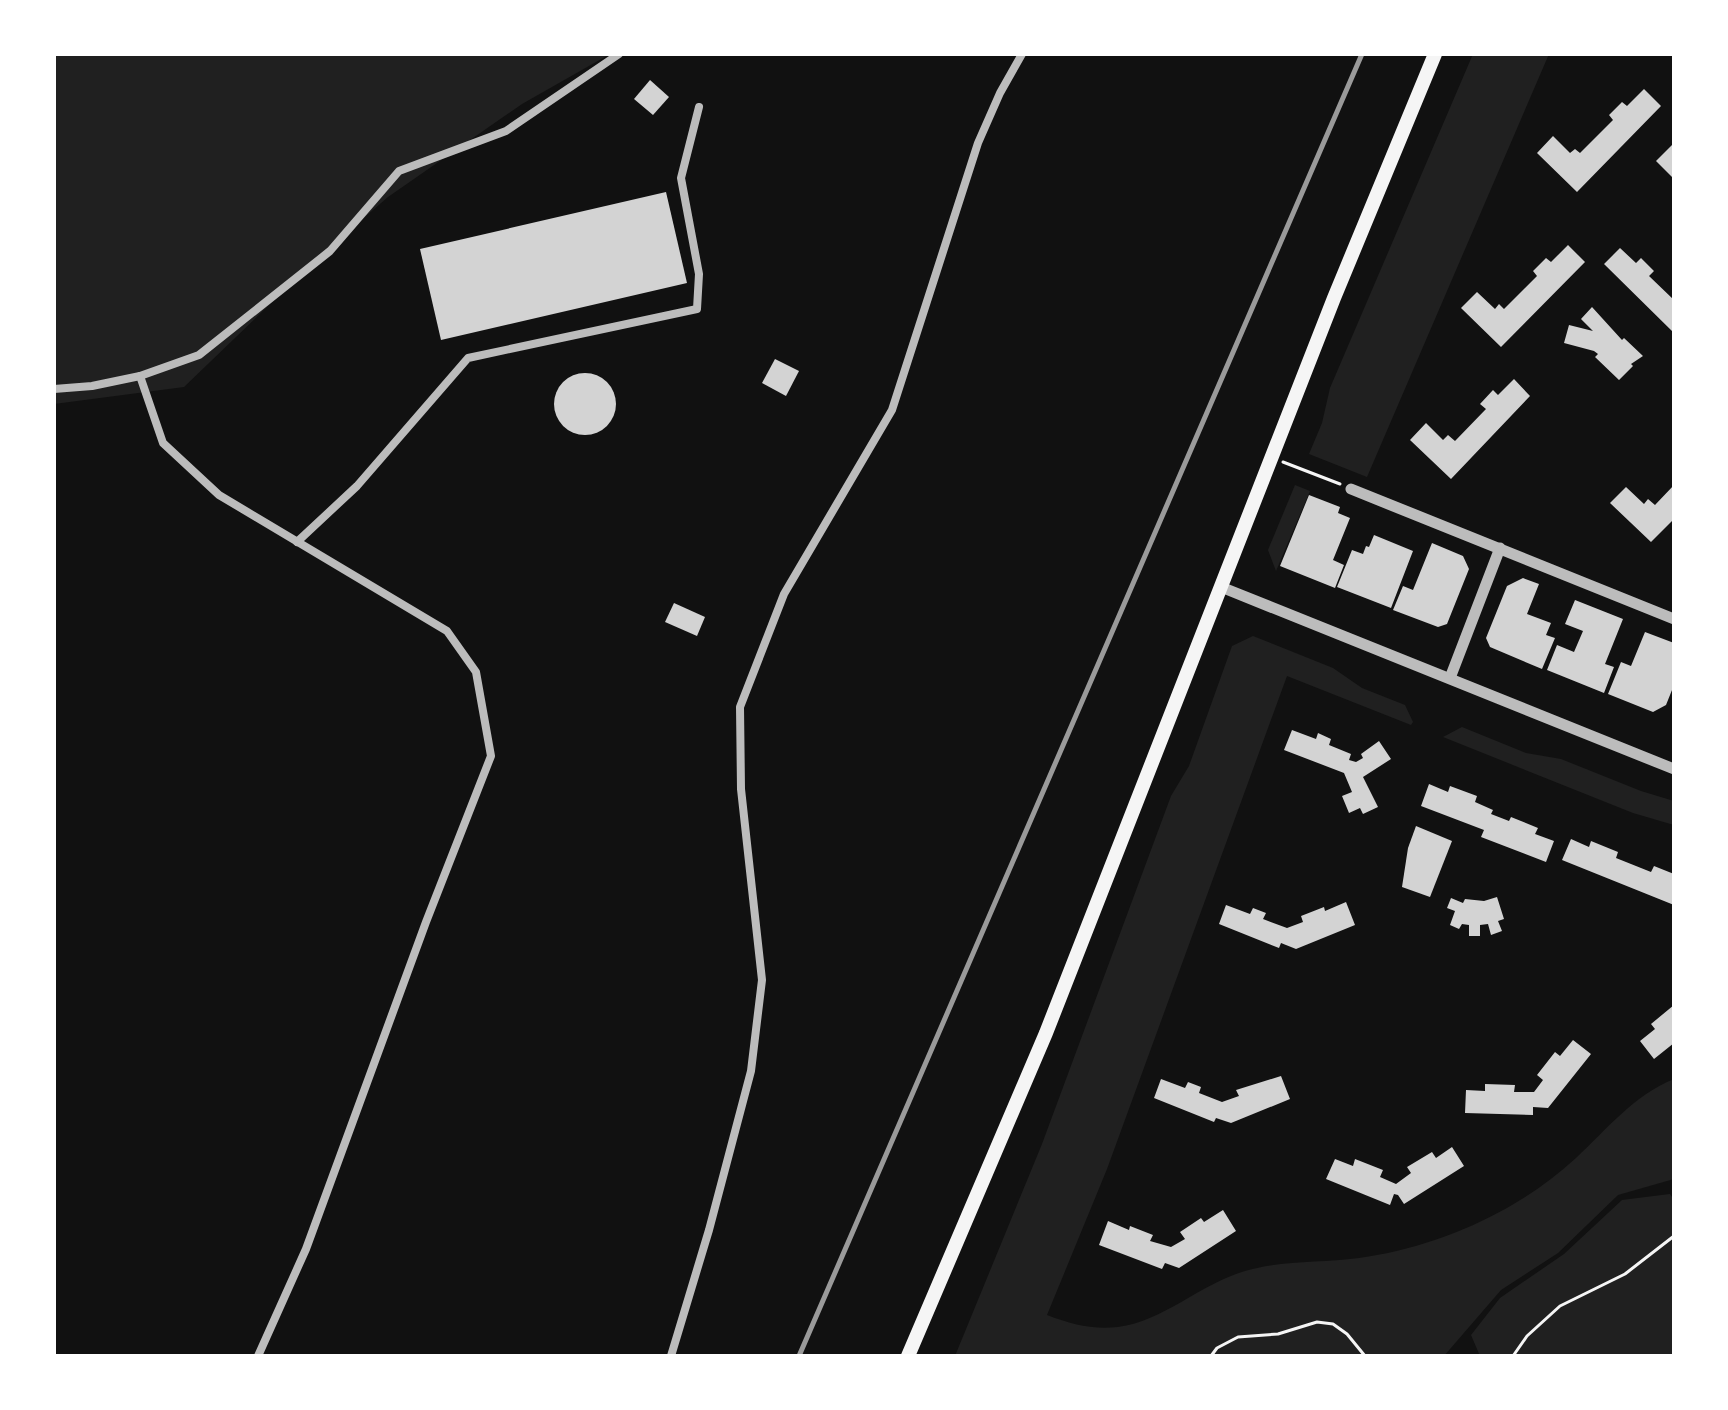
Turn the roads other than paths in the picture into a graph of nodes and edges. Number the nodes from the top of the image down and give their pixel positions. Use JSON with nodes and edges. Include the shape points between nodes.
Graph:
{"nodes":[{"id":1,"x":619,"y":54,"type":"edge"},
{"id":2,"x":1022,"y":54,"type":"edge"},
{"id":3,"x":1435,"y":54,"type":"edge"},
{"id":4,"x":699,"y":107,"type":"dead end"},
{"id":5,"x":140,"y":376,"type":"junction"},
{"id":6,"x":54,"y":389,"type":"edge"},
{"id":7,"x":1351,"y":489,"type":"road end"},
{"id":8,"x":297,"y":542,"type":"junction"},
{"id":9,"x":1500,"y":548,"type":"junction"},
{"id":10,"x":1221,"y":587,"type":"junction"},
{"id":11,"x":1674,"y":619,"type":"edge"},
{"id":12,"x":1450,"y":678,"type":"junction"},
{"id":13,"x":1674,"y":769,"type":"edge"},
{"id":14,"x":258,"y":1356,"type":"edge"},
{"id":15,"x":671,"y":1356,"type":"edge"},
{"id":16,"x":908,"y":1356,"type":"edge"}],
"edges":[{"from":1,"to":5,"type":"street","via":[[506,131],[399,171],[330,251],[199,355]]},
{"from":2,"to":15,"type":"street","via":[[978,143],[892,410],[784,594],[740,707],[741,789],[762,980],[751,1071]]},
{"from":3,"to":10,"type":"main road"},
{"from":4,"to":8,"type":"street","via":[[681,178],[699,274],[697,309],[468,358],[357,486]]},
{"from":5,"to":6,"type":"street"},
{"from":5,"to":8,"type":"street","via":[[163,443],[219,495]]},
{"from":7,"to":9,"type":"street"},
{"from":8,"to":14,"type":"street","via":[[447,631],[476,672],[491,756],[306,1249]]},
{"from":9,"to":11,"type":"street"},
{"from":9,"to":12,"type":"street"},
{"from":10,"to":12,"type":"street"},
{"from":10,"to":16,"type":"main road","via":[[1046,1033]]},
{"from":12,"to":13,"type":"street"}]}
